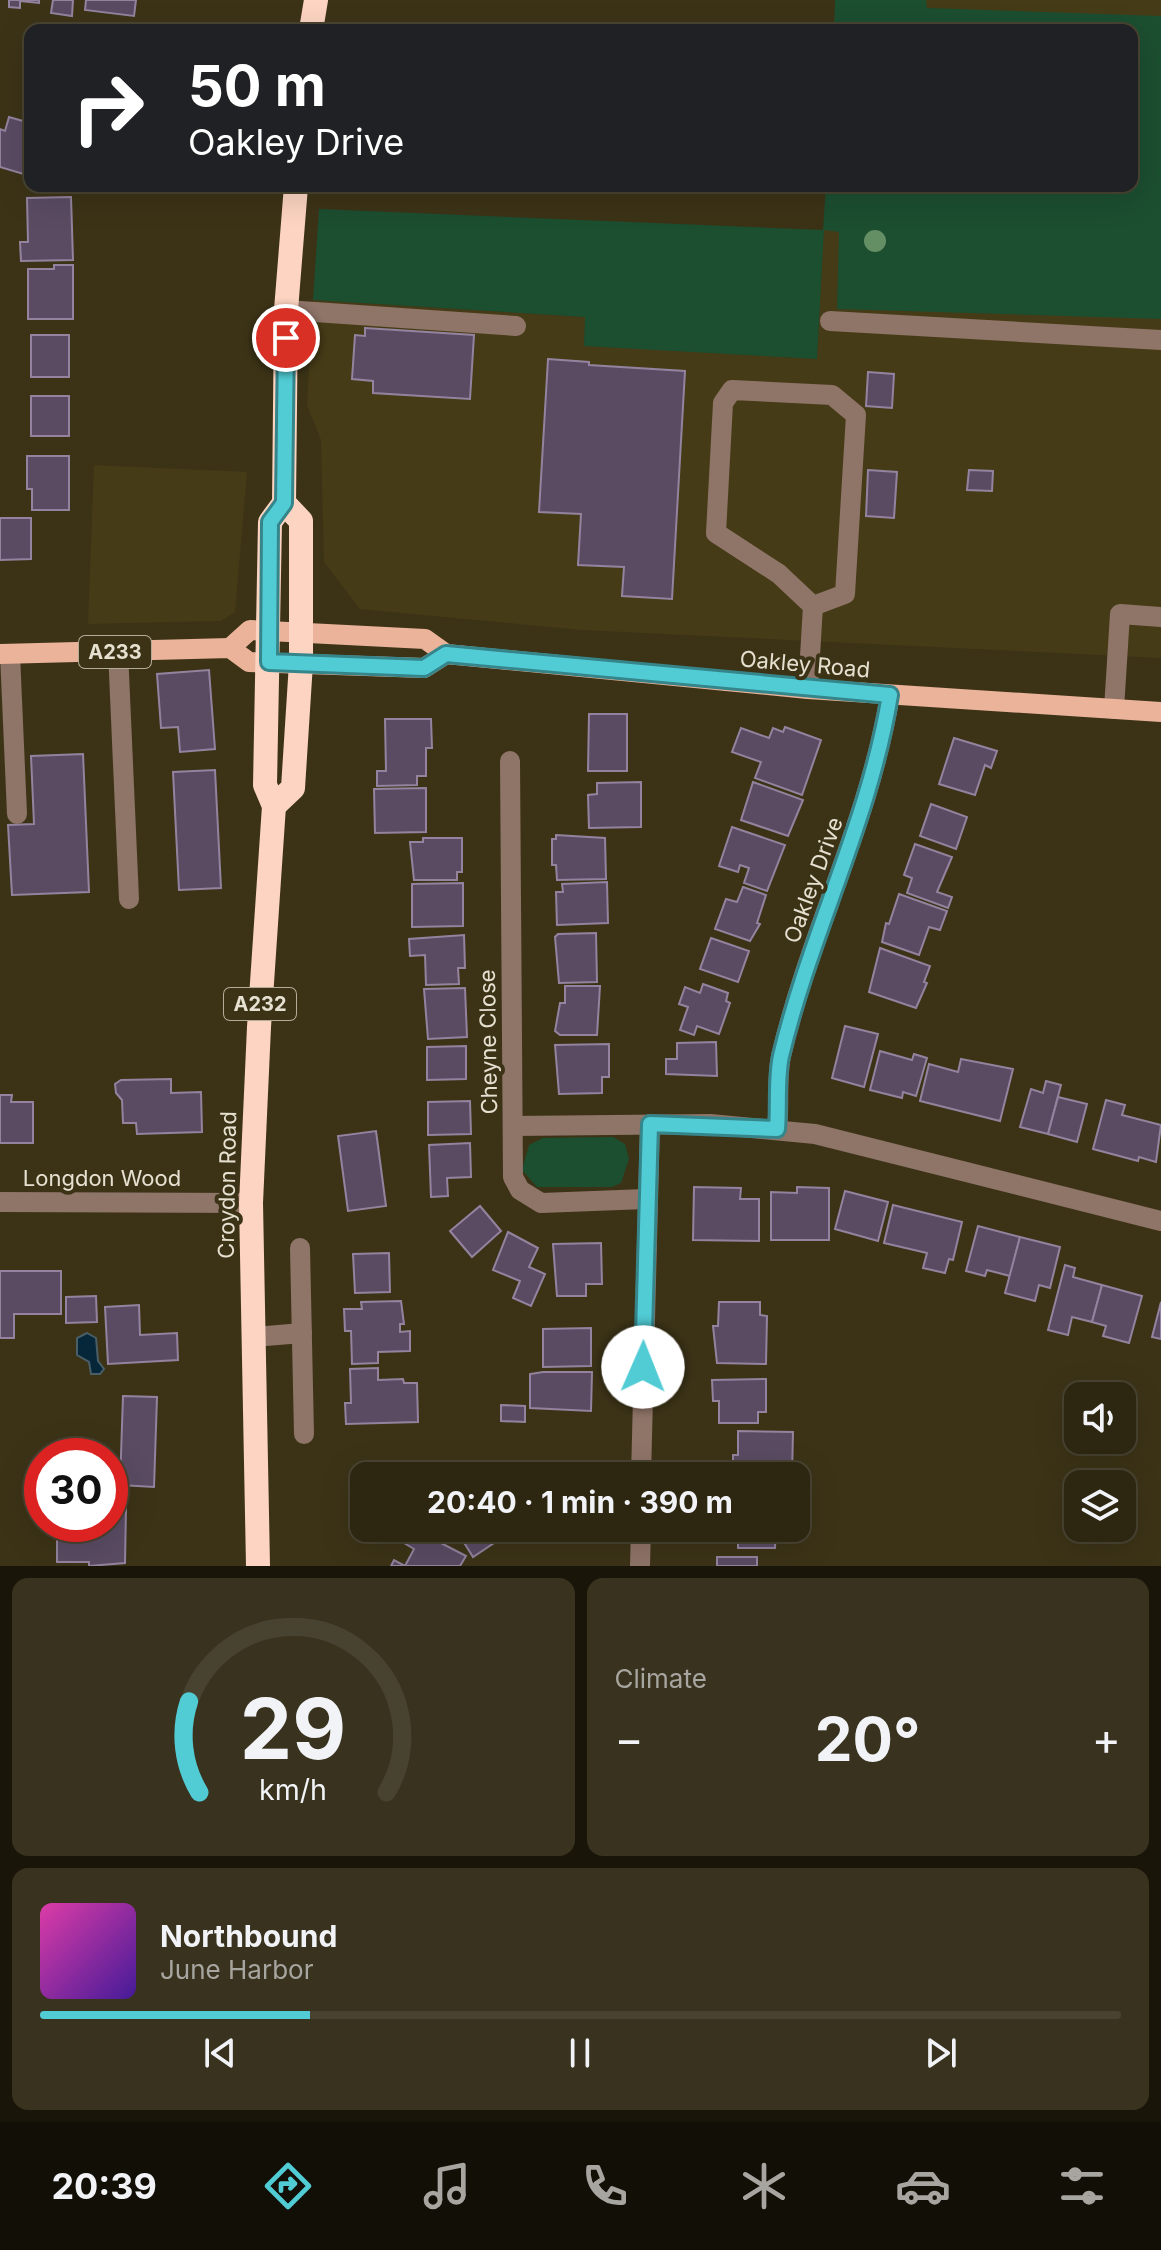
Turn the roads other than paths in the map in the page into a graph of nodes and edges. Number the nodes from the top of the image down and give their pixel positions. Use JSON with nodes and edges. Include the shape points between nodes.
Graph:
{"nodes":[{"id":1,"x":316,"y":0,"type":"edge"},
{"id":2,"x":312,"y":24,"type":"edge"},
{"id":3,"x":296,"y":192,"type":"edge"},
{"id":4,"x":286,"y":310,"type":"junction"},
{"id":5,"x":830,"y":321,"type":"dead end"},
{"id":6,"x":516,"y":326,"type":"dead end"},
{"id":7,"x":1161,"y":340,"type":"edge"},
{"id":8,"x":284,"y":503,"type":"junction"},
{"id":9,"x":813,"y":606,"type":"junction"},
{"id":10,"x":1161,"y":617,"type":"edge"},
{"id":11,"x":270,"y":630,"type":"junction"},
{"id":12,"x":301,"y":631,"type":"junction"},
{"id":13,"x":230,"y":648,"type":"junction"},
{"id":14,"x":118,"y":651,"type":"junction"},
{"id":15,"x":5,"y":654,"type":"edge"},
{"id":16,"x":446,"y":654,"type":"junction"},
{"id":17,"x":269,"y":662,"type":"junction"},
{"id":18,"x":301,"y":663,"type":"junction"},
{"id":19,"x":808,"y":689,"type":"junction"},
{"id":20,"x":890,"y":695,"type":"junction"},
{"id":21,"x":1114,"y":709,"type":"junction"},
{"id":22,"x":1161,"y":712,"type":"edge"},
{"id":23,"x":510,"y":761,"type":"dead end"},
{"id":24,"x":274,"y":806,"type":"junction"},
{"id":25,"x":17,"y":814,"type":"dead end"},
{"id":26,"x":129,"y":899,"type":"dead end"},
{"id":27,"x":650,"y":1124,"type":"junction"},
{"id":28,"x":513,"y":1126,"type":"junction"},
{"id":29,"x":777,"y":1129,"type":"junction"},
{"id":30,"x":646,"y":1199,"type":"junction"},
{"id":31,"x":0,"y":1202,"type":"edge"},
{"id":32,"x":251,"y":1203,"type":"junction"},
{"id":33,"x":1161,"y":1221,"type":"edge"},
{"id":34,"x":300,"y":1248,"type":"dead end"},
{"id":35,"x":302,"y":1333,"type":"junction"},
{"id":36,"x":253,"y":1337,"type":"junction"},
{"id":37,"x":304,"y":1434,"type":"dead end"},
{"id":38,"x":641,"y":1462,"type":"edge"},
{"id":39,"x":641,"y":1542,"type":"edge"},
{"id":40,"x":258,"y":1566,"type":"edge"},
{"id":41,"x":640,"y":1566,"type":"edge"}],
"edges":[{"from":1,"to":2,"type":"highway"},
{"from":3,"to":4,"type":"highway","name":"Croydon Road","number":"A232"},
{"from":4,"to":6,"type":"street"},
{"from":4,"to":8,"type":"highway","name":"Croydon Road","number":"A232"},
{"from":5,"to":7,"type":"street"},
{"from":8,"to":11,"type":"highway","name":"Croydon Road","number":"A232","via":[[270,522]]},
{"from":8,"to":12,"type":"highway","name":"Croydon Road","number":"A232","via":[[301,521]]},
{"from":9,"to":9,"type":"street","via":[[779,574],[716,533],[723,403],[732,390],[832,395],[856,415],[845,594]]},
{"from":9,"to":19,"type":"street"},
{"from":10,"to":21,"type":"street","via":[[1120,614]]},
{"from":11,"to":12,"type":"main road","name":"Oakley Road","number":"A233"},
{"from":11,"to":13,"type":"main road","number":"A233","via":[[250,630]]},
{"from":11,"to":17,"type":"highway","name":"Croydon Road","number":"A232"},
{"from":12,"to":16,"type":"main road","name":"Oakley Road","number":"A233","via":[[425,639]]},
{"from":12,"to":18,"type":"highway","name":"Croydon Road","number":"A232"},
{"from":13,"to":14,"type":"main road","number":"A233"},
{"from":13,"to":17,"type":"main road","number":"A233","via":[[249,662]]},
{"from":14,"to":15,"type":"main road","number":"A233"},
{"from":14,"to":26,"type":"street"},
{"from":15,"to":25,"type":"street"},
{"from":16,"to":18,"type":"main road","name":"Oakley Road","number":"A233","via":[[424,668]]},
{"from":16,"to":19,"type":"main road","name":"Oakley Road","number":"A233"},
{"from":17,"to":18,"type":"main road","name":"Oakley Road","number":"A233"},
{"from":17,"to":24,"type":"highway","name":"Croydon Road","number":"A232","via":[[265,785]]},
{"from":18,"to":24,"type":"highway","name":"Croydon Road","number":"A232","via":[[293,788]]},
{"from":19,"to":20,"type":"main road","name":"Oakley Road","number":"A233"},
{"from":20,"to":21,"type":"main road","name":"Oakley Road","number":"A233"},
{"from":20,"to":29,"type":"street","name":"Oakley Drive","via":[[863,815],[802,978],[781,1058]]},
{"from":21,"to":22,"type":"main road","name":"Oakley Road","number":"A233"},
{"from":23,"to":28,"type":"street","name":"Cheyne Close"},
{"from":24,"to":32,"type":"highway","name":"Croydon Road","number":"A232"},
{"from":27,"to":28,"type":"street"},
{"from":27,"to":29,"type":"street"},
{"from":27,"to":30,"type":"street"},
{"from":28,"to":30,"type":"street","name":"Cheyne Close","via":[[513,1177],[530,1198],[541,1203]]},
{"from":29,"to":33,"type":"street"},
{"from":30,"to":38,"type":"street"},
{"from":31,"to":32,"type":"street","name":"Longdon Wood"},
{"from":32,"to":36,"type":"highway","name":"Croydon Road","number":"A232"},
{"from":34,"to":35,"type":"street"},
{"from":35,"to":36,"type":"street"},
{"from":35,"to":37,"type":"street"},
{"from":36,"to":40,"type":"highway","name":"Croydon Road","number":"A232"},
{"from":39,"to":41,"type":"street"}]}
